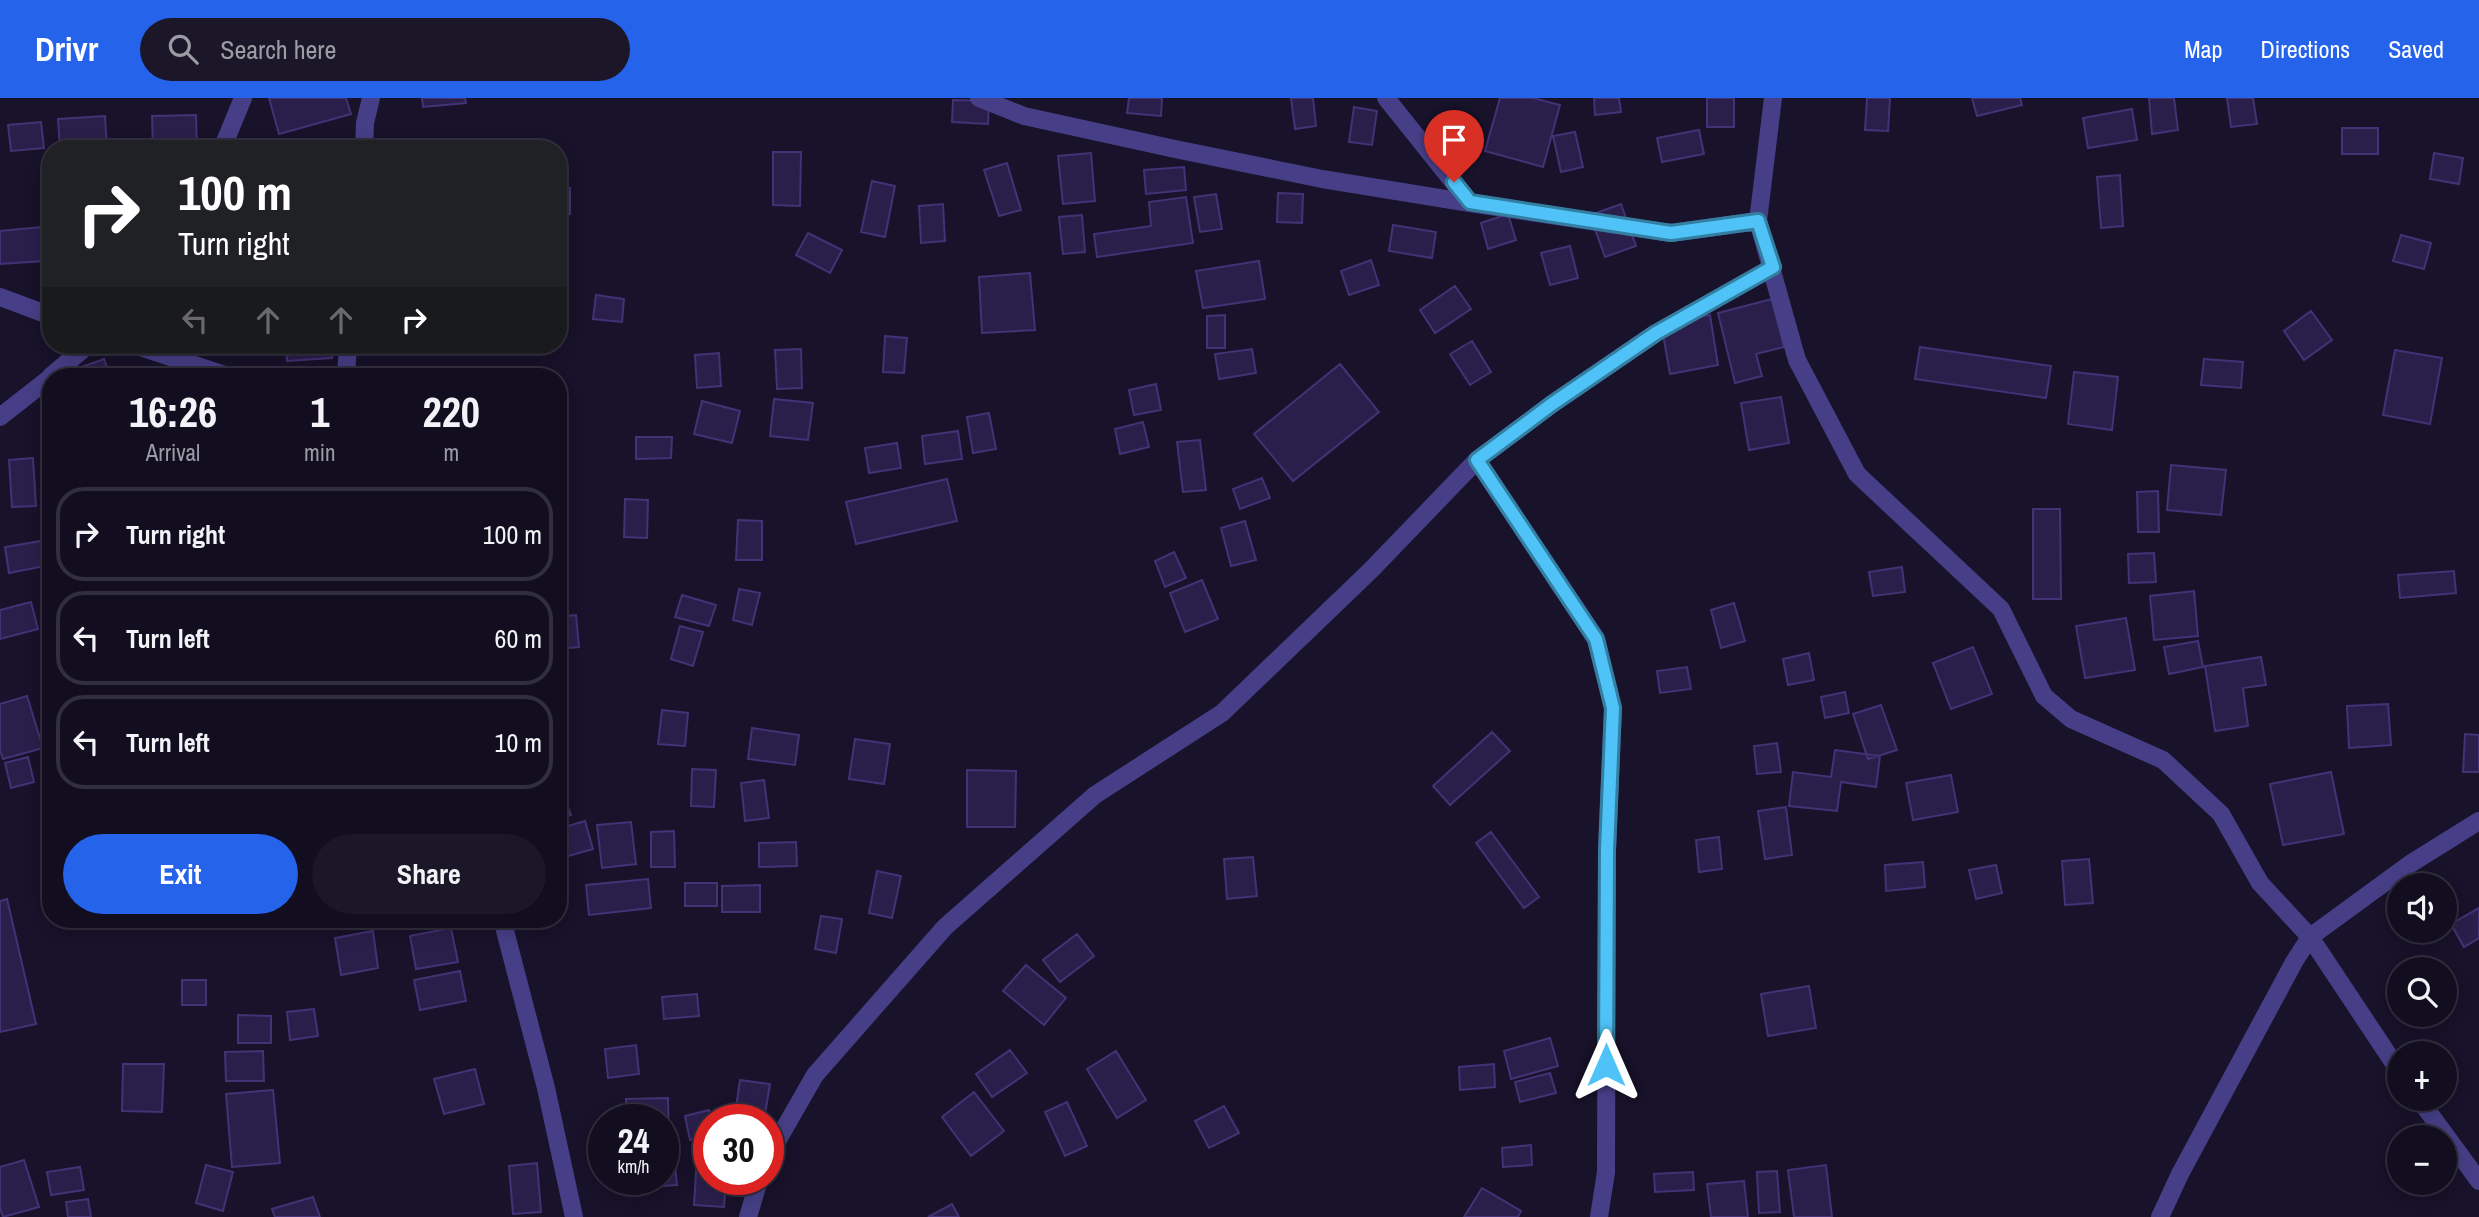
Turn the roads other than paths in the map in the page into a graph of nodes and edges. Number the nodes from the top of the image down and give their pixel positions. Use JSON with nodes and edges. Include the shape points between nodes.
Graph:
{"nodes":[{"id":1,"x":243,"y":98,"type":"edge"},
{"id":2,"x":371,"y":98,"type":"edge"},
{"id":3,"x":979,"y":98,"type":"edge"},
{"id":4,"x":1386,"y":98,"type":"edge"},
{"id":5,"x":1773,"y":98,"type":"edge"},
{"id":6,"x":226,"y":140,"type":"edge"},
{"id":7,"x":364,"y":140,"type":"edge"},
{"id":8,"x":1470,"y":202,"type":"junction"},
{"id":9,"x":1758,"y":221,"type":"junction"},
{"id":10,"x":1773,"y":267,"type":"junction"},
{"id":11,"x":0,"y":298,"type":"edge"},
{"id":12,"x":42,"y":313,"type":"edge"},
{"id":13,"x":78,"y":354,"type":"edge"},
{"id":14,"x":161,"y":354,"type":"edge"},
{"id":15,"x":61,"y":368,"type":"edge"},
{"id":16,"x":204,"y":368,"type":"edge"},
{"id":17,"x":42,"y":384,"type":"edge"},
{"id":18,"x":0,"y":417,"type":"edge"},
{"id":19,"x":1477,"y":460,"type":"junction"},
{"id":20,"x":2479,"y":821,"type":"edge"},
{"id":21,"x":504,"y":928,"type":"edge"},
{"id":22,"x":2310,"y":937,"type":"junction"},
{"id":23,"x":2387,"y":1053,"type":"edge"},
{"id":24,"x":2428,"y":1111,"type":"edge"},
{"id":25,"x":784,"y":1129,"type":"edge"},
{"id":26,"x":2479,"y":1181,"type":"edge"},
{"id":27,"x":755,"y":1195,"type":"edge"},
{"id":28,"x":574,"y":1217,"type":"edge"},
{"id":29,"x":748,"y":1217,"type":"edge"},
{"id":30,"x":1599,"y":1217,"type":"edge"},
{"id":31,"x":2160,"y":1217,"type":"edge"}],
"edges":[{"from":1,"to":6,"type":"street"},
{"from":2,"to":7,"type":"street"},
{"from":3,"to":8,"type":"street","via":[[1024,116],[1175,149],[1322,179]]},
{"from":4,"to":8,"type":"street"},
{"from":5,"to":9,"type":"street"},
{"from":8,"to":9,"type":"street","via":[[1671,233]]},
{"from":9,"to":10,"type":"street"},
{"from":10,"to":19,"type":"street","via":[[1656,333]]},
{"from":10,"to":22,"type":"street","via":[[1797,359],[1857,474],[2001,609],[2044,696],[2071,719],[2162,760],[2221,814],[2260,883]]},
{"from":11,"to":12,"type":"street"},
{"from":13,"to":15,"type":"street"},
{"from":14,"to":16,"type":"street"},
{"from":17,"to":18,"type":"street"},
{"from":19,"to":25,"type":"street","via":[[1222,713],[1095,795],[945,927],[815,1075]]},
{"from":19,"to":30,"type":"street","via":[[1596,639],[1613,708],[1607,850],[1606,1172]]},
{"from":20,"to":22,"type":"street","via":[[2410,864]]},
{"from":21,"to":28,"type":"street"},
{"from":22,"to":23,"type":"street"},
{"from":22,"to":31,"type":"street"},
{"from":24,"to":26,"type":"street"},
{"from":27,"to":29,"type":"street"}]}
